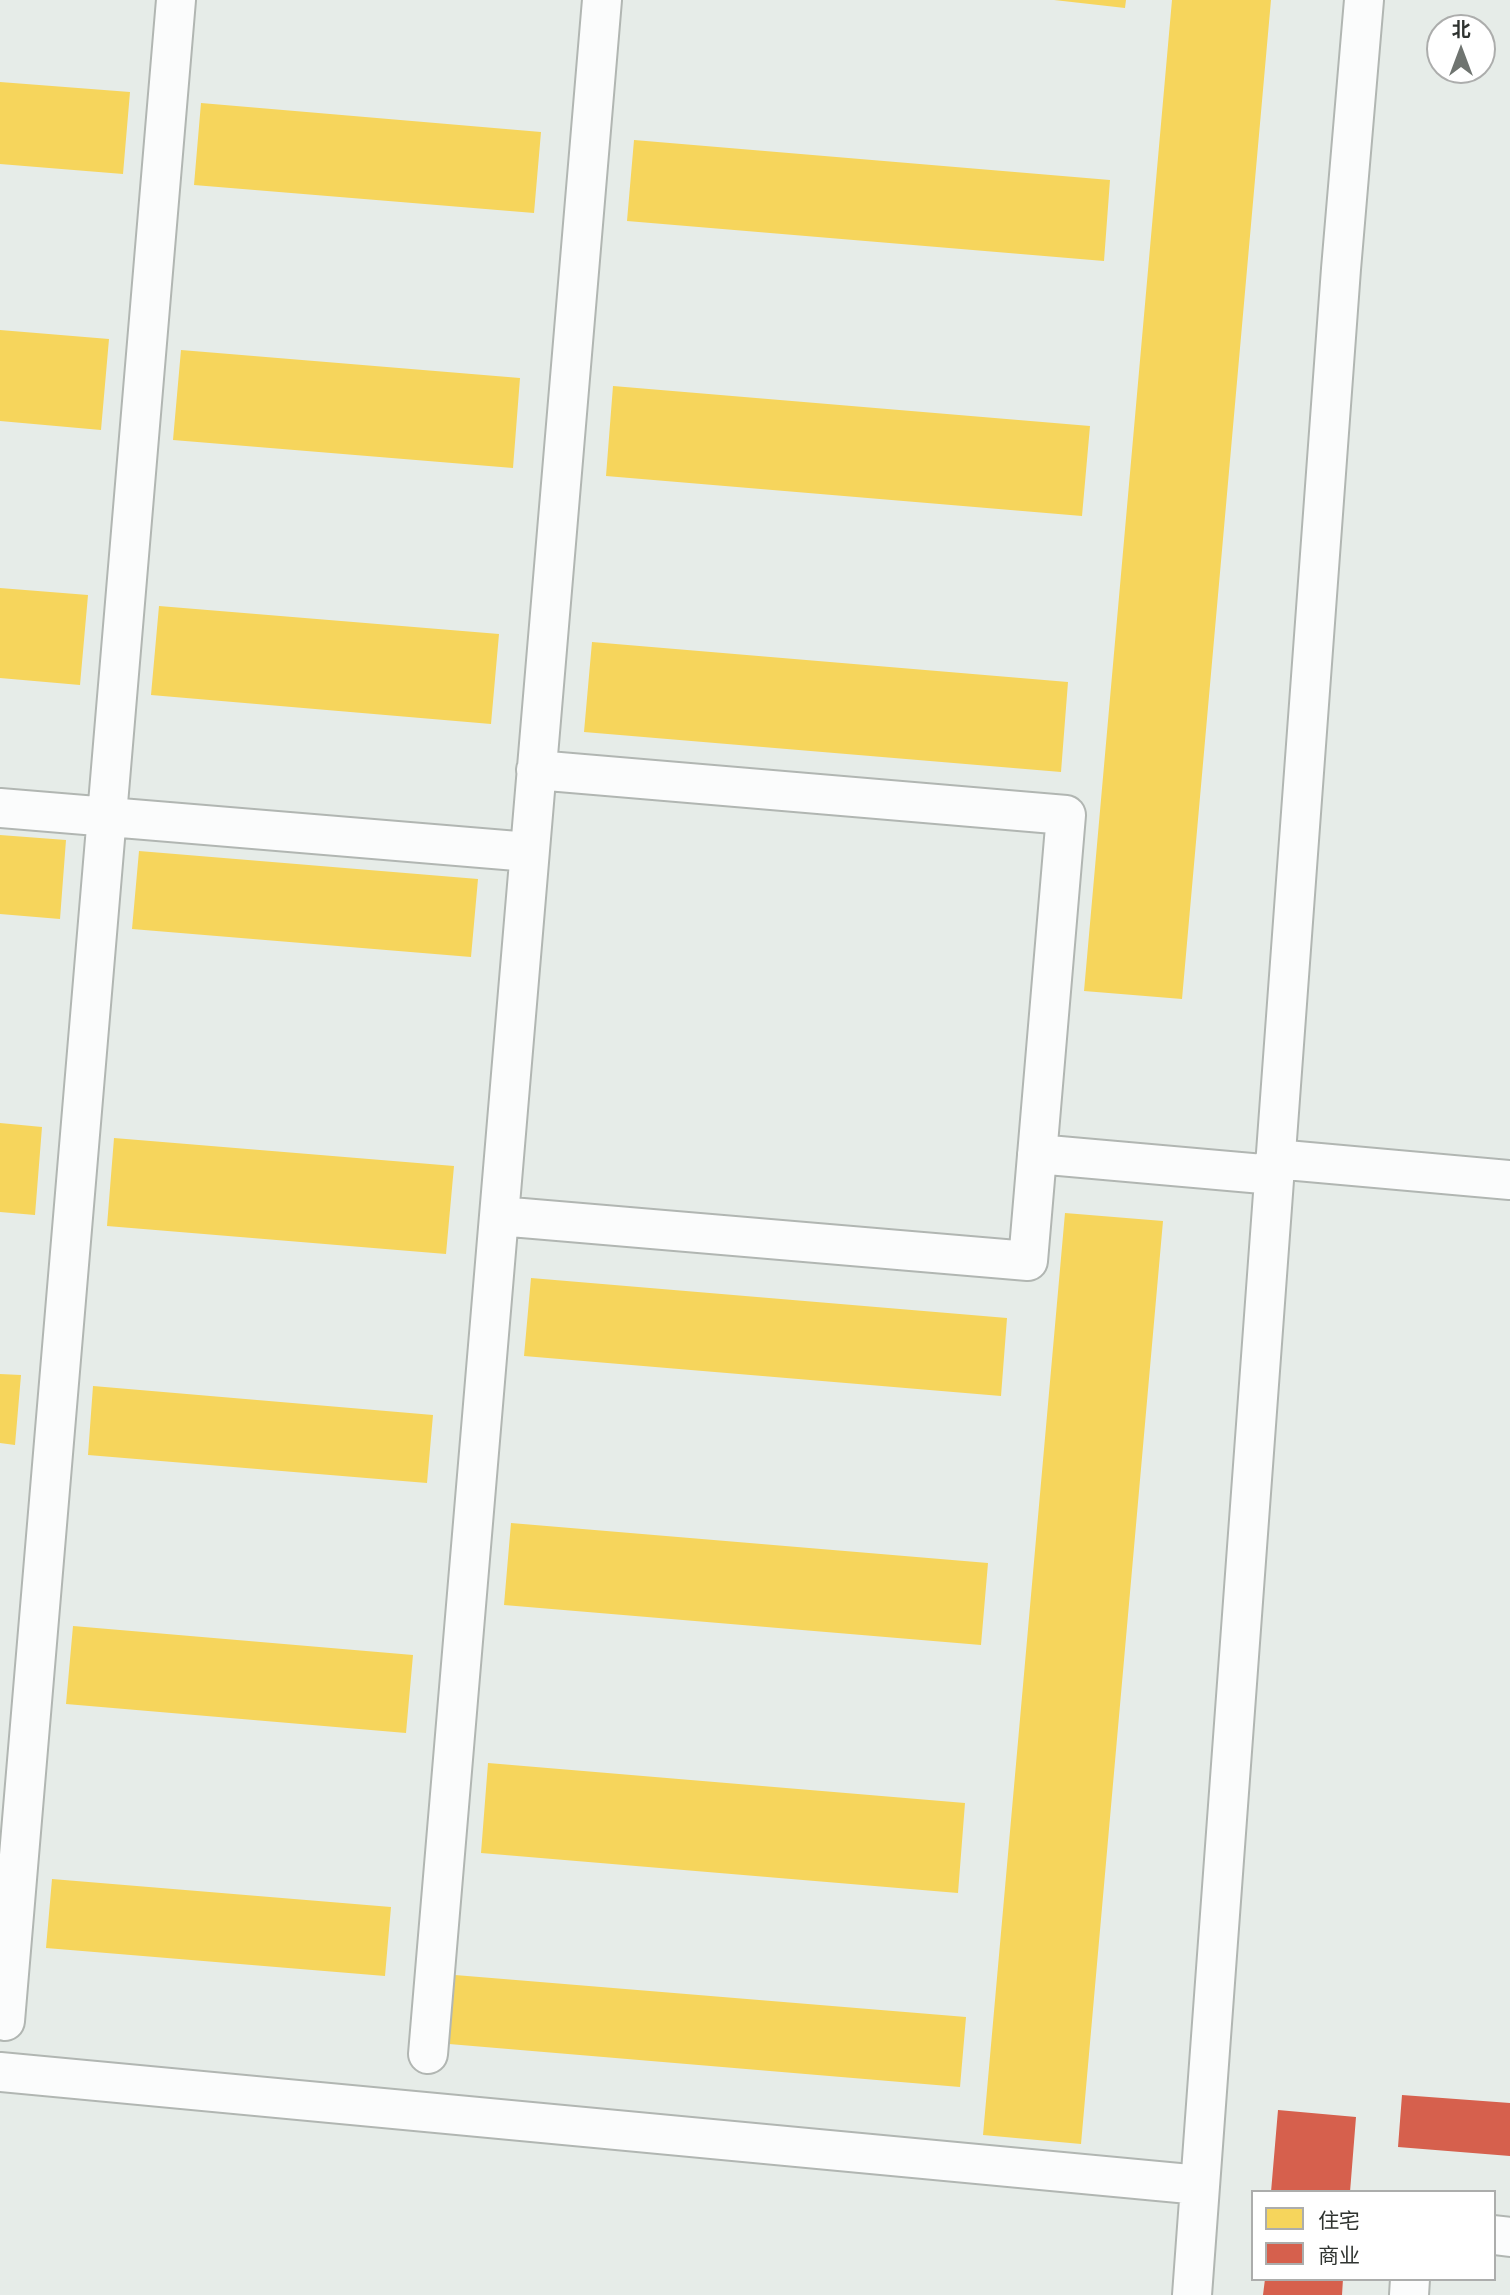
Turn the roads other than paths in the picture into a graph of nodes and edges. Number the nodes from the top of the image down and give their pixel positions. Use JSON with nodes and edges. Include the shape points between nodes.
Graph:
{"nodes":[{"id":1,"x":176,"y":0,"type":"edge"},
{"id":2,"x":602,"y":0,"type":"edge"},
{"id":3,"x":1364,"y":0,"type":"edge"},
{"id":4,"x":537,"y":770,"type":"junction"},
{"id":5,"x":0,"y":808,"type":"edge"},
{"id":6,"x":107,"y":817,"type":"junction"},
{"id":7,"x":529,"y":852,"type":"junction"},
{"id":8,"x":1037,"y":1154,"type":"junction"},
{"id":9,"x":1275,"y":1167,"type":"junction"},
{"id":10,"x":1510,"y":1180,"type":"edge"},
{"id":11,"x":499,"y":1216,"type":"junction"},
{"id":12,"x":5,"y":2021,"type":"dead end"},
{"id":13,"x":428,"y":2054,"type":"dead end"},
{"id":14,"x":0,"y":2072,"type":"edge"},
{"id":15,"x":1200,"y":2185,"type":"junction"},
{"id":16,"x":1192,"y":2295,"type":"edge"}],
"edges":[{"from":1,"to":6,"type":"street"},
{"from":2,"to":4,"type":"street"},
{"from":3,"to":9,"type":"street"},
{"from":4,"to":7,"type":"street"},
{"from":4,"to":8,"type":"street","via":[[1066,815]]},
{"from":5,"to":6,"type":"street"},
{"from":6,"to":7,"type":"street"},
{"from":6,"to":12,"type":"street"},
{"from":7,"to":11,"type":"street"},
{"from":8,"to":9,"type":"street"},
{"from":8,"to":11,"type":"street","via":[[1028,1261]]},
{"from":9,"to":10,"type":"street"},
{"from":9,"to":15,"type":"street"},
{"from":11,"to":13,"type":"street"},
{"from":14,"to":15,"type":"street"},
{"from":15,"to":16,"type":"street"}]}
